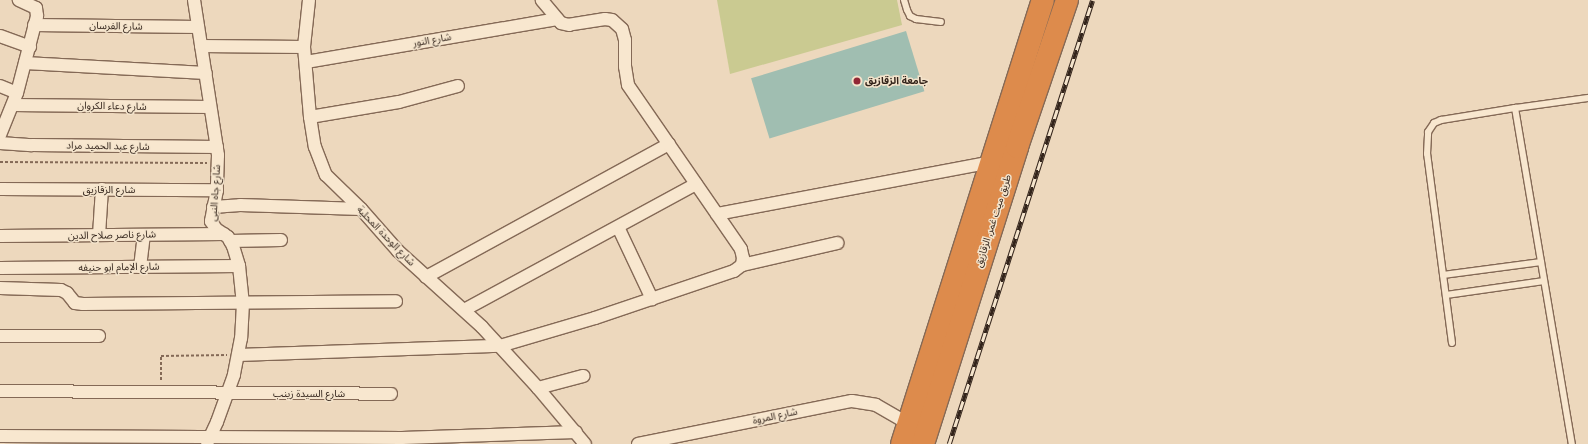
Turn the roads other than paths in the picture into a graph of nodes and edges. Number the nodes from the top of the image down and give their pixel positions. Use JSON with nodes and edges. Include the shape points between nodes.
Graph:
{"nodes":[{"id":1,"x":19,"y":0,"type":"edge"},
{"id":2,"x":194,"y":0,"type":"edge"},
{"id":3,"x":309,"y":0,"type":"edge"},
{"id":4,"x":542,"y":0,"type":"edge"},
{"id":5,"x":904,"y":0,"type":"edge"},
{"id":6,"x":1043,"y":0,"type":"edge"},
{"id":7,"x":1067,"y":0,"type":"edge"},
{"id":8,"x":557,"y":19,"type":"junction"},
{"id":9,"x":941,"y":22,"type":"dead end"},
{"id":10,"x":34,"y":25,"type":"junction"},
{"id":11,"x":198,"y":27,"type":"junction"},
{"id":12,"x":0,"y":36,"type":"edge"},
{"id":13,"x":202,"y":46,"type":"junction"},
{"id":14,"x":30,"y":47,"type":"junction"},
{"id":15,"x":304,"y":47,"type":"junction"},
{"id":16,"x":25,"y":62,"type":"junction"},
{"id":17,"x":306,"y":62,"type":"junction"},
{"id":18,"x":206,"y":73,"type":"junction"},
{"id":19,"x":0,"y":86,"type":"edge"},
{"id":20,"x":458,"y":86,"type":"dead end"},
{"id":21,"x":18,"y":93,"type":"junction"},
{"id":22,"x":1588,"y":98,"type":"edge"},
{"id":23,"x":13,"y":105,"type":"junction"},
{"id":24,"x":210,"y":107,"type":"junction"},
{"id":25,"x":1515,"y":108,"type":"junction"},
{"id":26,"x":310,"y":117,"type":"junction"},
{"id":27,"x":0,"y":135,"type":"edge"},
{"id":28,"x":0,"y":143,"type":"edge"},
{"id":29,"x":669,"y":144,"type":"junction"},
{"id":30,"x":217,"y":147,"type":"junction"},
{"id":31,"x":992,"y":162,"type":"junction"},
{"id":32,"x":696,"y":184,"type":"junction"},
{"id":33,"x":102,"y":189,"type":"junction"},
{"id":34,"x":0,"y":190,"type":"edge"},
{"id":35,"x":217,"y":190,"type":"junction"},
{"id":36,"x":213,"y":207,"type":"junction"},
{"id":37,"x":361,"y":209,"type":"junction"},
{"id":38,"x":717,"y":214,"type":"junction"},
{"id":39,"x":618,"y":227,"type":"junction"},
{"id":40,"x":99,"y":235,"type":"junction"},
{"id":41,"x":144,"y":235,"type":"junction"},
{"id":42,"x":0,"y":236,"type":"edge"},
{"id":43,"x":228,"y":237,"type":"junction"},
{"id":44,"x":281,"y":240,"type":"dead end"},
{"id":45,"x":837,"y":243,"type":"dead end"},
{"id":46,"x":1541,"y":262,"type":"junction"},
{"id":47,"x":742,"y":265,"type":"junction"},
{"id":48,"x":239,"y":266,"type":"junction"},
{"id":49,"x":140,"y":267,"type":"junction"},
{"id":50,"x":0,"y":268,"type":"edge"},
{"id":51,"x":1443,"y":275,"type":"junction"},
{"id":52,"x":426,"y":276,"type":"junction"},
{"id":53,"x":1544,"y":281,"type":"junction"},
{"id":54,"x":0,"y":288,"type":"edge"},
{"id":55,"x":1446,"y":294,"type":"junction"},
{"id":56,"x":652,"y":298,"type":"junction"},
{"id":57,"x":396,"y":301,"type":"dead end"},
{"id":58,"x":243,"y":303,"type":"junction"},
{"id":59,"x":464,"y":310,"type":"junction"},
{"id":60,"x":0,"y":336,"type":"edge"},
{"id":61,"x":99,"y":336,"type":"dead end"},
{"id":62,"x":1452,"y":343,"type":"dead end"},
{"id":63,"x":500,"y":346,"type":"junction"},
{"id":64,"x":238,"y":355,"type":"junction"},
{"id":65,"x":583,"y":376,"type":"dead end"},
{"id":66,"x":538,"y":388,"type":"junction"},
{"id":67,"x":0,"y":391,"type":"edge"},
{"id":68,"x":228,"y":394,"type":"junction"},
{"id":69,"x":391,"y":394,"type":"dead end"},
{"id":70,"x":576,"y":432,"type":"junction"},
{"id":71,"x":905,"y":434,"type":"edge"},
{"id":72,"x":0,"y":436,"type":"edge"},
{"id":73,"x":208,"y":441,"type":"edge"},
{"id":74,"x":585,"y":444,"type":"edge"},
{"id":75,"x":638,"y":444,"type":"edge"},
{"id":76,"x":923,"y":444,"type":"edge"},
{"id":77,"x":1572,"y":444,"type":"edge"}],
"edges":[{"from":1,"to":10,"type":"street","via":[[36,8]]},
{"from":2,"to":11,"type":"street","name":"شارع جاه النبى"},
{"from":3,"to":15,"type":"street","name":"شارع الوحدة المحلية"},
{"from":4,"to":8,"type":"street"},
{"from":5,"to":9,"type":"lane","via":[[910,16]]},
{"from":6,"to":31,"type":"highway","name":"طريق ميت غمر, الزقازيق"},
{"from":7,"to":76,"type":"highway","name":"طريق ميت غمر, الزقازيق","via":[[1017,147]]},
{"from":8,"to":17,"type":"street","name":"شارع النور"},
{"from":8,"to":29,"type":"street","via":[[569,25],[612,20],[622,29],[628,85]]},
{"from":10,"to":11,"type":"street","name":"شارع الفرسان"},
{"from":10,"to":14,"type":"street"},
{"from":11,"to":13,"type":"street","name":"شارع جاه النبى"},
{"from":12,"to":14,"type":"street"},
{"from":13,"to":15,"type":"street"},
{"from":13,"to":18,"type":"street","name":"شارع جاه النبى"},
{"from":14,"to":16,"type":"street"},
{"from":15,"to":17,"type":"street","name":"شارع الوحدة المحلية"},
{"from":16,"to":18,"type":"street"},
{"from":16,"to":21,"type":"street"},
{"from":17,"to":26,"type":"street","name":"شارع الوحدة المحلية"},
{"from":18,"to":24,"type":"street","name":"شارع جاه النبى"},
{"from":19,"to":21,"type":"street"},
{"from":20,"to":26,"type":"street","via":[[399,102]]},
{"from":21,"to":23,"type":"street"},
{"from":22,"to":25,"type":"lane"},
{"from":23,"to":24,"type":"street","name":"شارع دعاء الكروان"},
{"from":23,"to":27,"type":"street"},
{"from":24,"to":30,"type":"street","name":"شارع جاه النبى"},
{"from":25,"to":46,"type":"lane"},
{"from":25,"to":51,"type":"lane","via":[[1441,120],[1434,123],[1428,132],[1427,154]]},
{"from":26,"to":37,"type":"street","name":"شارع الوحدة المحلية","via":[[315,147],[326,175]]},
{"from":28,"to":30,"type":"street","name":"شارع عبد الحميد مراد"},
{"from":29,"to":32,"type":"street"},
{"from":29,"to":52,"type":"street"},
{"from":30,"to":35,"type":"street","name":"شارع جاه النبى"},
{"from":31,"to":38,"type":"street"},
{"from":31,"to":71,"type":"highway","name":"طريق ميت غمر, الزقازيق"},
{"from":32,"to":38,"type":"street"},
{"from":32,"to":39,"type":"street"},
{"from":33,"to":34,"type":"street","name":"شارع الزقازيق"},
{"from":33,"to":35,"type":"street","name":"شارع الزقازيق"},
{"from":33,"to":40,"type":"street"},
{"from":35,"to":36,"type":"street","name":"شارع جاه النبى"},
{"from":36,"to":37,"type":"street","via":[[240,205]]},
{"from":36,"to":43,"type":"street","name":"شارع جاه النبى","via":[[213,226]]},
{"from":37,"to":52,"type":"street","name":"شارع الوحدة المحلية","via":[[398,251]]},
{"from":38,"to":47,"type":"street","via":[[741,249]]},
{"from":39,"to":56,"type":"street"},
{"from":39,"to":59,"type":"street"},
{"from":40,"to":41,"type":"street","name":"شارع ناصر صلاح الدين"},
{"from":40,"to":42,"type":"street","name":"شارع ناصر صلاح الدين"},
{"from":41,"to":43,"type":"street","name":"شارع ناصر صلاح الدين"},
{"from":41,"to":49,"type":"street"},
{"from":43,"to":44,"type":"street","name":"شارع ناصر صلاح الدين"},
{"from":43,"to":48,"type":"street","name":"شارع جاه النبى"},
{"from":45,"to":47,"type":"street"},
{"from":46,"to":51,"type":"lane"},
{"from":46,"to":53,"type":"lane"},
{"from":47,"to":56,"type":"street","via":[[734,271]]},
{"from":48,"to":49,"type":"street","name":"شارع الإمام ابو حنيفه"},
{"from":48,"to":58,"type":"street","name":"شارع جاه النبى"},
{"from":49,"to":50,"type":"street","name":"شارع الإمام ابو حنيفه"},
{"from":51,"to":55,"type":"lane"},
{"from":52,"to":59,"type":"street","name":"شارع الوحدة المحلية"},
{"from":53,"to":55,"type":"lane"},
{"from":53,"to":77,"type":"lane"},
{"from":54,"to":58,"type":"street","via":[[64,290],[75,303],[83,304]]},
{"from":55,"to":62,"type":"lane"},
{"from":56,"to":63,"type":"street"},
{"from":57,"to":58,"type":"street"},
{"from":58,"to":64,"type":"street","name":"شارع جاه النبى"},
{"from":59,"to":63,"type":"street","name":"شارع الوحدة المحلية"},
{"from":60,"to":61,"type":"street"},
{"from":63,"to":64,"type":"street"},
{"from":63,"to":66,"type":"street","name":"شارع الوحدة المحلية"},
{"from":64,"to":68,"type":"street","name":"شارع جاه النبى"},
{"from":65,"to":66,"type":"street"},
{"from":66,"to":70,"type":"street","name":"شارع الوحدة المحلية"},
{"from":67,"to":68,"type":"street","name":"شارع السيدة زينب"},
{"from":68,"to":69,"type":"street","name":"شارع السيدة زينب"},
{"from":68,"to":73,"type":"street","name":"شارع جاه النبى"},
{"from":70,"to":73,"type":"street"},
{"from":70,"to":74,"type":"street","name":"شارع الوحدة المحلية"},
{"from":71,"to":75,"type":"street","name":"شارع المروة","via":[[876,405],[844,401]]},
{"from":72,"to":73,"type":"street"}]}
